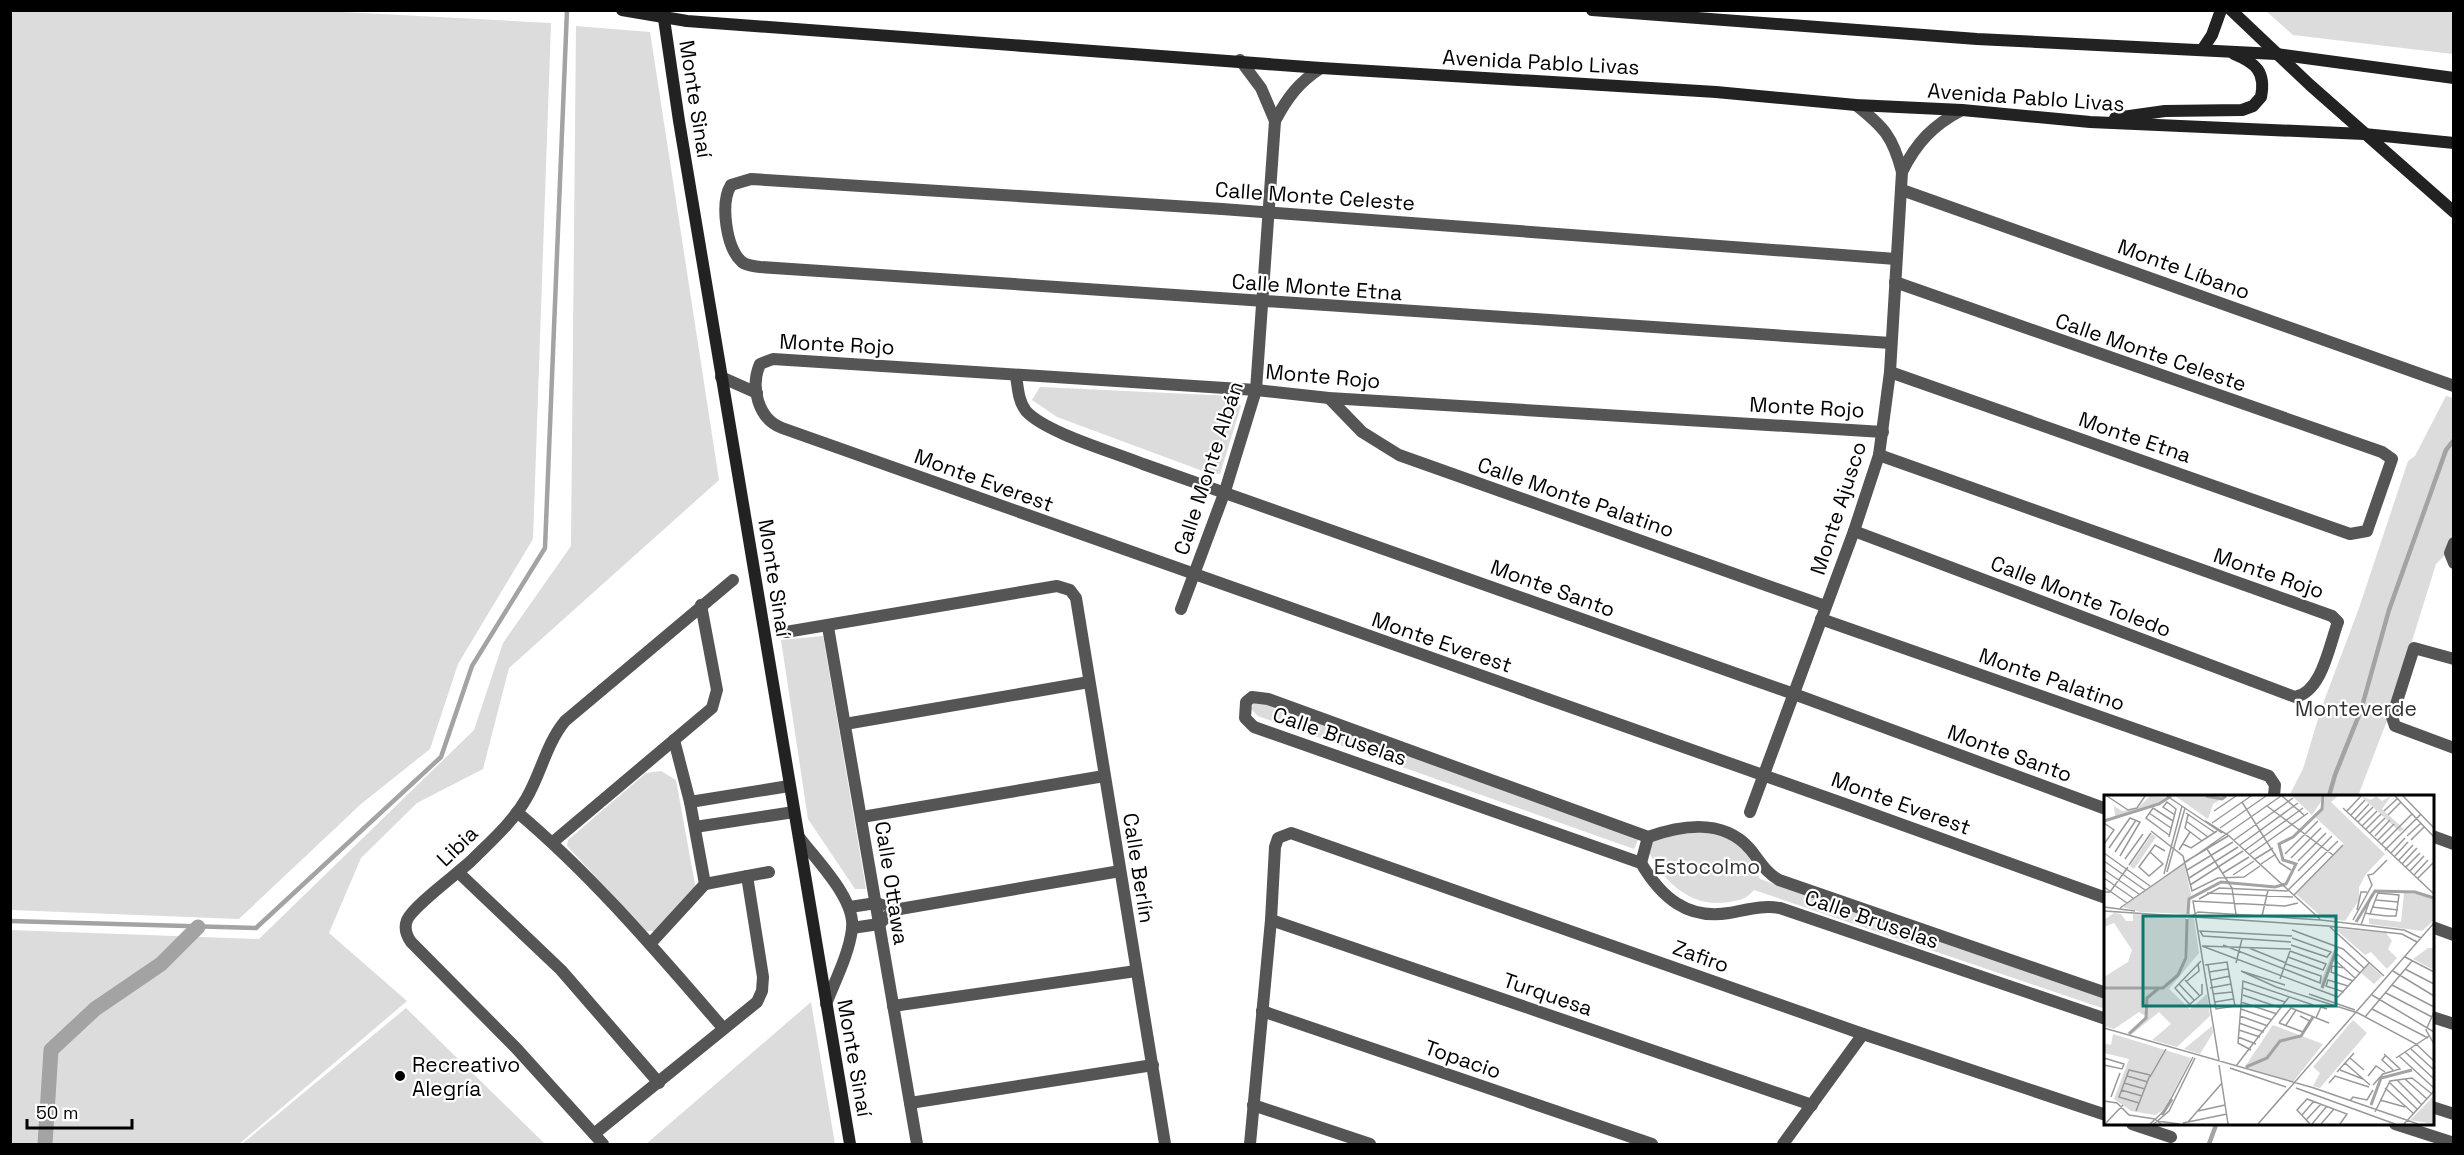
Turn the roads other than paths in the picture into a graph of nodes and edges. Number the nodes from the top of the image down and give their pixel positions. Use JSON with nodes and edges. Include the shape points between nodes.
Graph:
{"nodes":[{"id":1,"x":622,"y":10,"type":"edge"},
{"id":2,"x":705,"y":10,"type":"edge"},
{"id":3,"x":1592,"y":10,"type":"edge"},
{"id":4,"x":2221,"y":10,"type":"edge"},
{"id":5,"x":2231,"y":10,"type":"edge"},
{"id":6,"x":627,"y":11,"type":"edge"},
{"id":7,"x":1613,"y":11,"type":"edge"},
{"id":8,"x":663,"y":14,"type":"edge"},
{"id":9,"x":738,"y":24,"type":"junction"},
{"id":10,"x":2202,"y":50,"type":"junction"},
{"id":11,"x":2227,"y":51,"type":"junction"},
{"id":12,"x":2276,"y":54,"type":"junction"},
{"id":13,"x":1240,"y":60,"type":"junction"},
{"id":14,"x":1321,"y":68,"type":"junction"},
{"id":15,"x":2454,"y":78,"type":"edge"},
{"id":16,"x":1856,"y":105,"type":"junction"},
{"id":17,"x":1962,"y":111,"type":"junction"},
{"id":18,"x":1275,"y":121,"type":"junction"},
{"id":19,"x":2090,"y":122,"type":"junction"},
{"id":20,"x":2364,"y":134,"type":"junction"},
{"id":21,"x":2454,"y":143,"type":"edge"},
{"id":22,"x":1902,"y":172,"type":"junction"},
{"id":23,"x":1902,"y":190,"type":"junction"},
{"id":24,"x":2454,"y":212,"type":"edge"},
{"id":25,"x":1268,"y":213,"type":"junction"},
{"id":26,"x":1896,"y":259,"type":"junction"},
{"id":27,"x":741,"y":261,"type":"joint"},
{"id":28,"x":1895,"y":282,"type":"junction"},
{"id":29,"x":1263,"y":303,"type":"junction"},
{"id":30,"x":1892,"y":343,"type":"junction"},
{"id":31,"x":1890,"y":372,"type":"junction"},
{"id":32,"x":1016,"y":376,"type":"junction"},
{"id":33,"x":721,"y":377,"type":"junction"},
{"id":34,"x":2454,"y":386,"type":"edge"},
{"id":35,"x":1256,"y":390,"type":"junction"},
{"id":36,"x":757,"y":393,"type":"junction"},
{"id":37,"x":1329,"y":398,"type":"junction"},
{"id":38,"x":1883,"y":432,"type":"junction"},
{"id":39,"x":1879,"y":455,"type":"junction"},
{"id":40,"x":1225,"y":491,"type":"junction"},
{"id":41,"x":1854,"y":531,"type":"junction"},
{"id":42,"x":2367,"y":531,"type":"joint"},
{"id":43,"x":1193,"y":576,"type":"junction"},
{"id":44,"x":733,"y":580,"type":"dead end"},
{"id":45,"x":701,"y":605,"type":"junction"},
{"id":46,"x":1825,"y":606,"type":"junction"},
{"id":47,"x":1181,"y":609,"type":"dead end"},
{"id":48,"x":1821,"y":619,"type":"junction"},
{"id":49,"x":828,"y":627,"type":"junction"},
{"id":50,"x":786,"y":632,"type":"dead end"},
{"id":51,"x":2454,"y":659,"type":"edge"},
{"id":52,"x":1089,"y":682,"type":"junction"},
{"id":53,"x":1794,"y":694,"type":"junction"},
{"id":54,"x":2295,"y":697,"type":"joint"},
{"id":55,"x":845,"y":724,"type":"junction"},
{"id":56,"x":674,"y":740,"type":"junction"},
{"id":57,"x":2454,"y":748,"type":"edge"},
{"id":58,"x":1764,"y":774,"type":"junction"},
{"id":59,"x":1104,"y":776,"type":"junction"},
{"id":60,"x":789,"y":786,"type":"junction"},
{"id":61,"x":2274,"y":795,"type":"edge"},
{"id":62,"x":690,"y":802,"type":"junction"},
{"id":63,"x":2104,"y":808,"type":"edge"},
{"id":64,"x":517,"y":812,"type":"junction"},
{"id":65,"x":794,"y":812,"type":"junction"},
{"id":66,"x":1750,"y":812,"type":"dead end"},
{"id":67,"x":862,"y":817,"type":"junction"},
{"id":68,"x":695,"y":827,"type":"junction"},
{"id":69,"x":2434,"y":836,"type":"edge"},
{"id":70,"x":799,"y":837,"type":"junction"},
{"id":71,"x":1648,"y":837,"type":"junction"},
{"id":72,"x":553,"y":842,"type":"junction"},
{"id":73,"x":2454,"y":844,"type":"edge"},
{"id":74,"x":1641,"y":863,"type":"junction"},
{"id":75,"x":1120,"y":871,"type":"junction"},
{"id":76,"x":768,"y":872,"type":"dead end"},
{"id":77,"x":459,"y":873,"type":"junction"},
{"id":78,"x":747,"y":876,"type":"junction"},
{"id":79,"x":705,"y":884,"type":"junction"},
{"id":80,"x":2104,"y":897,"type":"edge"},
{"id":81,"x":876,"y":903,"type":"junction"},
{"id":82,"x":850,"y":907,"type":"junction"},
{"id":83,"x":894,"y":910,"type":"junction"},
{"id":84,"x":1271,"y":920,"type":"junction"},
{"id":85,"x":879,"y":924,"type":"junction"},
{"id":86,"x":2434,"y":927,"type":"edge"},
{"id":87,"x":852,"y":928,"type":"junction"},
{"id":88,"x":2454,"y":935,"type":"edge"},
{"id":89,"x":650,"y":944,"type":"junction"},
{"id":90,"x":1136,"y":971,"type":"junction"},
{"id":91,"x":2104,"y":992,"type":"edge"},
{"id":92,"x":826,"y":1004,"type":"junction"},
{"id":93,"x":893,"y":1006,"type":"junction"},
{"id":94,"x":1262,"y":1011,"type":"junction"},
{"id":95,"x":2434,"y":1017,"type":"edge"},
{"id":96,"x":2104,"y":1018,"type":"edge"},
{"id":97,"x":2454,"y":1024,"type":"edge"},
{"id":98,"x":723,"y":1028,"type":"junction"},
{"id":99,"x":1863,"y":1034,"type":"junction"},
{"id":100,"x":1154,"y":1065,"type":"junction"},
{"id":101,"x":659,"y":1083,"type":"junction"},
{"id":102,"x":910,"y":1103,"type":"junction"},
{"id":103,"x":1253,"y":1105,"type":"junction"},
{"id":104,"x":1812,"y":1105,"type":"junction"},
{"id":105,"x":2434,"y":1107,"type":"edge"},
{"id":106,"x":2104,"y":1114,"type":"edge"},
{"id":107,"x":2454,"y":1114,"type":"edge"},
{"id":108,"x":2135,"y":1125,"type":"edge"},
{"id":109,"x":2398,"y":1125,"type":"edge"},
{"id":110,"x":594,"y":1134,"type":"junction"},
{"id":111,"x":2171,"y":1137,"type":"dead end"},
{"id":112,"x":2454,"y":1143,"type":"edge"},
{"id":113,"x":603,"y":1144,"type":"edge"},
{"id":114,"x":850,"y":1144,"type":"edge"},
{"id":115,"x":917,"y":1144,"type":"edge"},
{"id":116,"x":1165,"y":1144,"type":"edge"},
{"id":117,"x":1250,"y":1144,"type":"edge"},
{"id":118,"x":1370,"y":1144,"type":"edge"},
{"id":119,"x":1652,"y":1144,"type":"edge"},
{"id":120,"x":1783,"y":1144,"type":"edge"}],
"edges":[{"from":1,"to":6,"type":"main road","name":"Avenida Pablo Livas"},
{"from":2,"to":9,"type":"main road"},
{"from":3,"to":7,"type":"main road"},
{"from":4,"to":10,"type":"main road"},
{"from":5,"to":12,"type":"main road"},
{"from":6,"to":8,"type":"main road","name":"Avenida Pablo Livas"},
{"from":7,"to":10,"type":"main road","via":[[1977,39]]},
{"from":8,"to":9,"type":"main road","name":"Avenida Pablo Livas"},
{"from":8,"to":33,"type":"main road","name":"Monte Sinaí"},
{"from":9,"to":13,"type":"main road","name":"Avenida Pablo Livas"},
{"from":10,"to":11,"type":"main road"},
{"from":11,"to":12,"type":"main road"},
{"from":11,"to":19,"type":"main road","via":[[2254,64],[2262,76],[2261,98],[2248,108],[2156,112]]},
{"from":12,"to":15,"type":"main road"},
{"from":12,"to":20,"type":"main road"},
{"from":13,"to":14,"type":"main road","name":"Avenida Pablo Livas"},
{"from":13,"to":18,"type":"street","name":"Calle Monte Albán","via":[[1260,88]]},
{"from":14,"to":16,"type":"main road","name":"Avenida Pablo Livas","via":[[1716,92]]},
{"from":14,"to":18,"type":"street","name":"Calle Monte Albán","via":[[1299,84]]},
{"from":16,"to":17,"type":"main road","name":"Avenida Pablo Livas"},
{"from":16,"to":22,"type":"street","name":"Monte Ajusco","via":[[1886,130],[1897,150]]},
{"from":17,"to":19,"type":"main road","name":"Avenida Pablo Livas"},
{"from":17,"to":22,"type":"street","name":"Monte Ajusco","via":[[1944,119],[1923,137]]},
{"from":18,"to":25,"type":"street","name":"Calle Monte Albán"},
{"from":19,"to":20,"type":"main road","name":"Avenida Pablo Livas"},
{"from":20,"to":21,"type":"main road","name":"Avenida Pablo Livas"},
{"from":20,"to":24,"type":"main road"},
{"from":22,"to":23,"type":"street","name":"Monte Ajusco"},
{"from":23,"to":26,"type":"street","name":"Monte Ajusco"},
{"from":23,"to":34,"type":"street","name":"Monte Líbano"},
{"from":25,"to":26,"type":"street","name":"Calle Monte Celeste"},
{"from":25,"to":27,"type":"street","name":"Calle Monte Celeste","via":[[750,179],[731,185],[726,208],[731,243]]},
{"from":25,"to":29,"type":"street","name":"Calle Monte Albán"},
{"from":26,"to":28,"type":"street","name":"Monte Ajusco"},
{"from":27,"to":29,"type":"street","name":"Calle Monte Etna","via":[[760,267]]},
{"from":28,"to":30,"type":"street","name":"Monte Ajusco"},
{"from":28,"to":42,"type":"street","name":"Calle Monte Celeste","via":[[2382,452],[2392,459]]},
{"from":29,"to":30,"type":"street","name":"Calle Monte Etna"},
{"from":29,"to":35,"type":"street","name":"Calle Monte Albán"},
{"from":30,"to":31,"type":"street","name":"Monte Ajusco"},
{"from":31,"to":38,"type":"street","name":"Monte Ajusco"},
{"from":31,"to":42,"type":"street","name":"Monte Etna","via":[[2350,534]]},
{"from":32,"to":35,"type":"street","name":"Monte Rojo"},
{"from":32,"to":36,"type":"street","name":"Monte Rojo","via":[[773,358],[760,364]]},
{"from":32,"to":40,"type":"street","name":"Monte Santo","via":[[1019,399],[1026,411],[1055,430]]},
{"from":33,"to":36,"type":"street"},
{"from":33,"to":60,"type":"main road","name":"Monte Sinaí"},
{"from":35,"to":37,"type":"street","name":"Monte Rojo"},
{"from":35,"to":40,"type":"street","name":"Calle Monte Albán"},
{"from":36,"to":43,"type":"street","name":"Monte Everest","via":[[767,419],[782,428]]},
{"from":37,"to":38,"type":"street","name":"Monte Rojo"},
{"from":37,"to":46,"type":"street","name":"Calle Monte Palatino","via":[[1362,432],[1399,455]]},
{"from":38,"to":39,"type":"street","name":"Monte Ajusco"},
{"from":39,"to":41,"type":"street","name":"Monte Ajusco"},
{"from":39,"to":54,"type":"street","name":"Monte Rojo","via":[[2332,616],[2338,622],[2315,685]]},
{"from":40,"to":43,"type":"street","name":"Calle Monte Albán"},
{"from":40,"to":53,"type":"street","name":"Monte Santo"},
{"from":41,"to":46,"type":"street","name":"Monte Ajusco"},
{"from":41,"to":54,"type":"street","name":"Calle Monte Toledo"},
{"from":43,"to":47,"type":"street","name":"Calle Monte Albán"},
{"from":43,"to":58,"type":"street","name":"Monte Everest"},
{"from":44,"to":45,"type":"street","name":"Libia"},
{"from":45,"to":56,"type":"street","via":[[717,690],[712,708]]},
{"from":45,"to":64,"type":"street","name":"Libia","via":[[565,722]]},
{"from":46,"to":48,"type":"street","name":"Monte Ajusco"},
{"from":48,"to":53,"type":"street","name":"Monte Ajusco"},
{"from":48,"to":61,"type":"street","name":"Monte Palatino","via":[[2270,776]]},
{"from":49,"to":50,"type":"street"},
{"from":49,"to":52,"type":"street","name":"Calle Berlín","via":[[1057,586],[1070,590],[1076,598]]},
{"from":49,"to":55,"type":"street","name":"Calle Ottawa"},
{"from":51,"to":57,"type":"street","via":[[2416,647],[2412,650],[2392,717],[2395,726]]},
{"from":52,"to":55,"type":"street"},
{"from":52,"to":59,"type":"street","name":"Calle Berlín"},
{"from":53,"to":58,"type":"street","name":"Monte Ajusco"},
{"from":53,"to":63,"type":"street","name":"Monte Santo"},
{"from":55,"to":67,"type":"street","name":"Calle Ottawa"},
{"from":56,"to":62,"type":"street"},
{"from":56,"to":72,"type":"street"},
{"from":58,"to":66,"type":"street","name":"Monte Ajusco"},
{"from":58,"to":80,"type":"street","name":"Monte Everest"},
{"from":59,"to":67,"type":"street"},
{"from":59,"to":75,"type":"street","name":"Calle Berlín"},
{"from":60,"to":62,"type":"street"},
{"from":60,"to":65,"type":"main road","name":"Monte Sinaí"},
{"from":62,"to":68,"type":"street"},
{"from":64,"to":72,"type":"street"},
{"from":64,"to":77,"type":"street","name":"Libia"},
{"from":65,"to":68,"type":"street"},
{"from":65,"to":70,"type":"main road","name":"Monte Sinaí"},
{"from":67,"to":81,"type":"street","name":"Calle Ottawa"},
{"from":68,"to":79,"type":"street"},
{"from":69,"to":73,"type":"street"},
{"from":70,"to":82,"type":"street"},
{"from":70,"to":92,"type":"main road","name":"Monte Sinaí"},
{"from":71,"to":74,"type":"street"},
{"from":71,"to":74,"type":"street","name":"Calle Bruselas","via":[[1268,699],[1252,697],[1246,702],[1245,718],[1254,727]]},
{"from":71,"to":91,"type":"street","name":"Calle Bruselas","via":[[1680,827],[1703,826],[1723,831],[1743,843],[1779,880]]},
{"from":72,"to":89,"type":"street"},
{"from":74,"to":96,"type":"street","name":"Calle Bruselas","via":[[1665,896],[1691,911],[1719,914],[1760,906],[1780,908]]},
{"from":75,"to":83,"type":"street"},
{"from":75,"to":90,"type":"street","name":"Calle Berlín"},
{"from":76,"to":78,"type":"street"},
{"from":77,"to":101,"type":"street","via":[[561,970]]},
{"from":77,"to":110,"type":"street","name":"Libia","via":[[409,916],[407,937]]},
{"from":78,"to":79,"type":"street"},
{"from":78,"to":98,"type":"street","via":[[762,992],[757,1002]]},
{"from":79,"to":89,"type":"street"},
{"from":81,"to":82,"type":"street"},
{"from":81,"to":83,"type":"street"},
{"from":81,"to":85,"type":"street","name":"Calle Ottawa"},
{"from":82,"to":87,"type":"street"},
{"from":83,"to":85,"type":"street"},
{"from":84,"to":94,"type":"street"},
{"from":84,"to":99,"type":"street","name":"Zafiro","via":[[1275,846],[1284,834],[1298,834]]},
{"from":84,"to":104,"type":"street","name":"Turquesa"},
{"from":85,"to":87,"type":"street"},
{"from":85,"to":93,"type":"street","name":"Calle Ottawa"},
{"from":86,"to":88,"type":"street"},
{"from":87,"to":92,"type":"street"},
{"from":89,"to":98,"type":"street"},
{"from":90,"to":93,"type":"street"},
{"from":90,"to":100,"type":"street","name":"Calle Berlín"},
{"from":92,"to":114,"type":"main road","name":"Monte Sinaí"},
{"from":93,"to":102,"type":"street","name":"Calle Ottawa"},
{"from":94,"to":103,"type":"street"},
{"from":94,"to":119,"type":"street","name":"Topacio"},
{"from":95,"to":97,"type":"street"},
{"from":98,"to":101,"type":"street"},
{"from":99,"to":104,"type":"street"},
{"from":99,"to":106,"type":"street","name":"Zafiro"},
{"from":100,"to":102,"type":"street"},
{"from":100,"to":116,"type":"street","name":"Calle Berlín"},
{"from":101,"to":110,"type":"street"},
{"from":102,"to":115,"type":"street","name":"Calle Ottawa"},
{"from":103,"to":117,"type":"street"},
{"from":103,"to":118,"type":"street"},
{"from":104,"to":120,"type":"street"},
{"from":105,"to":107,"type":"street"},
{"from":108,"to":111,"type":"street"},
{"from":109,"to":112,"type":"street"},
{"from":110,"to":113,"type":"street","name":"Libia"}]}
